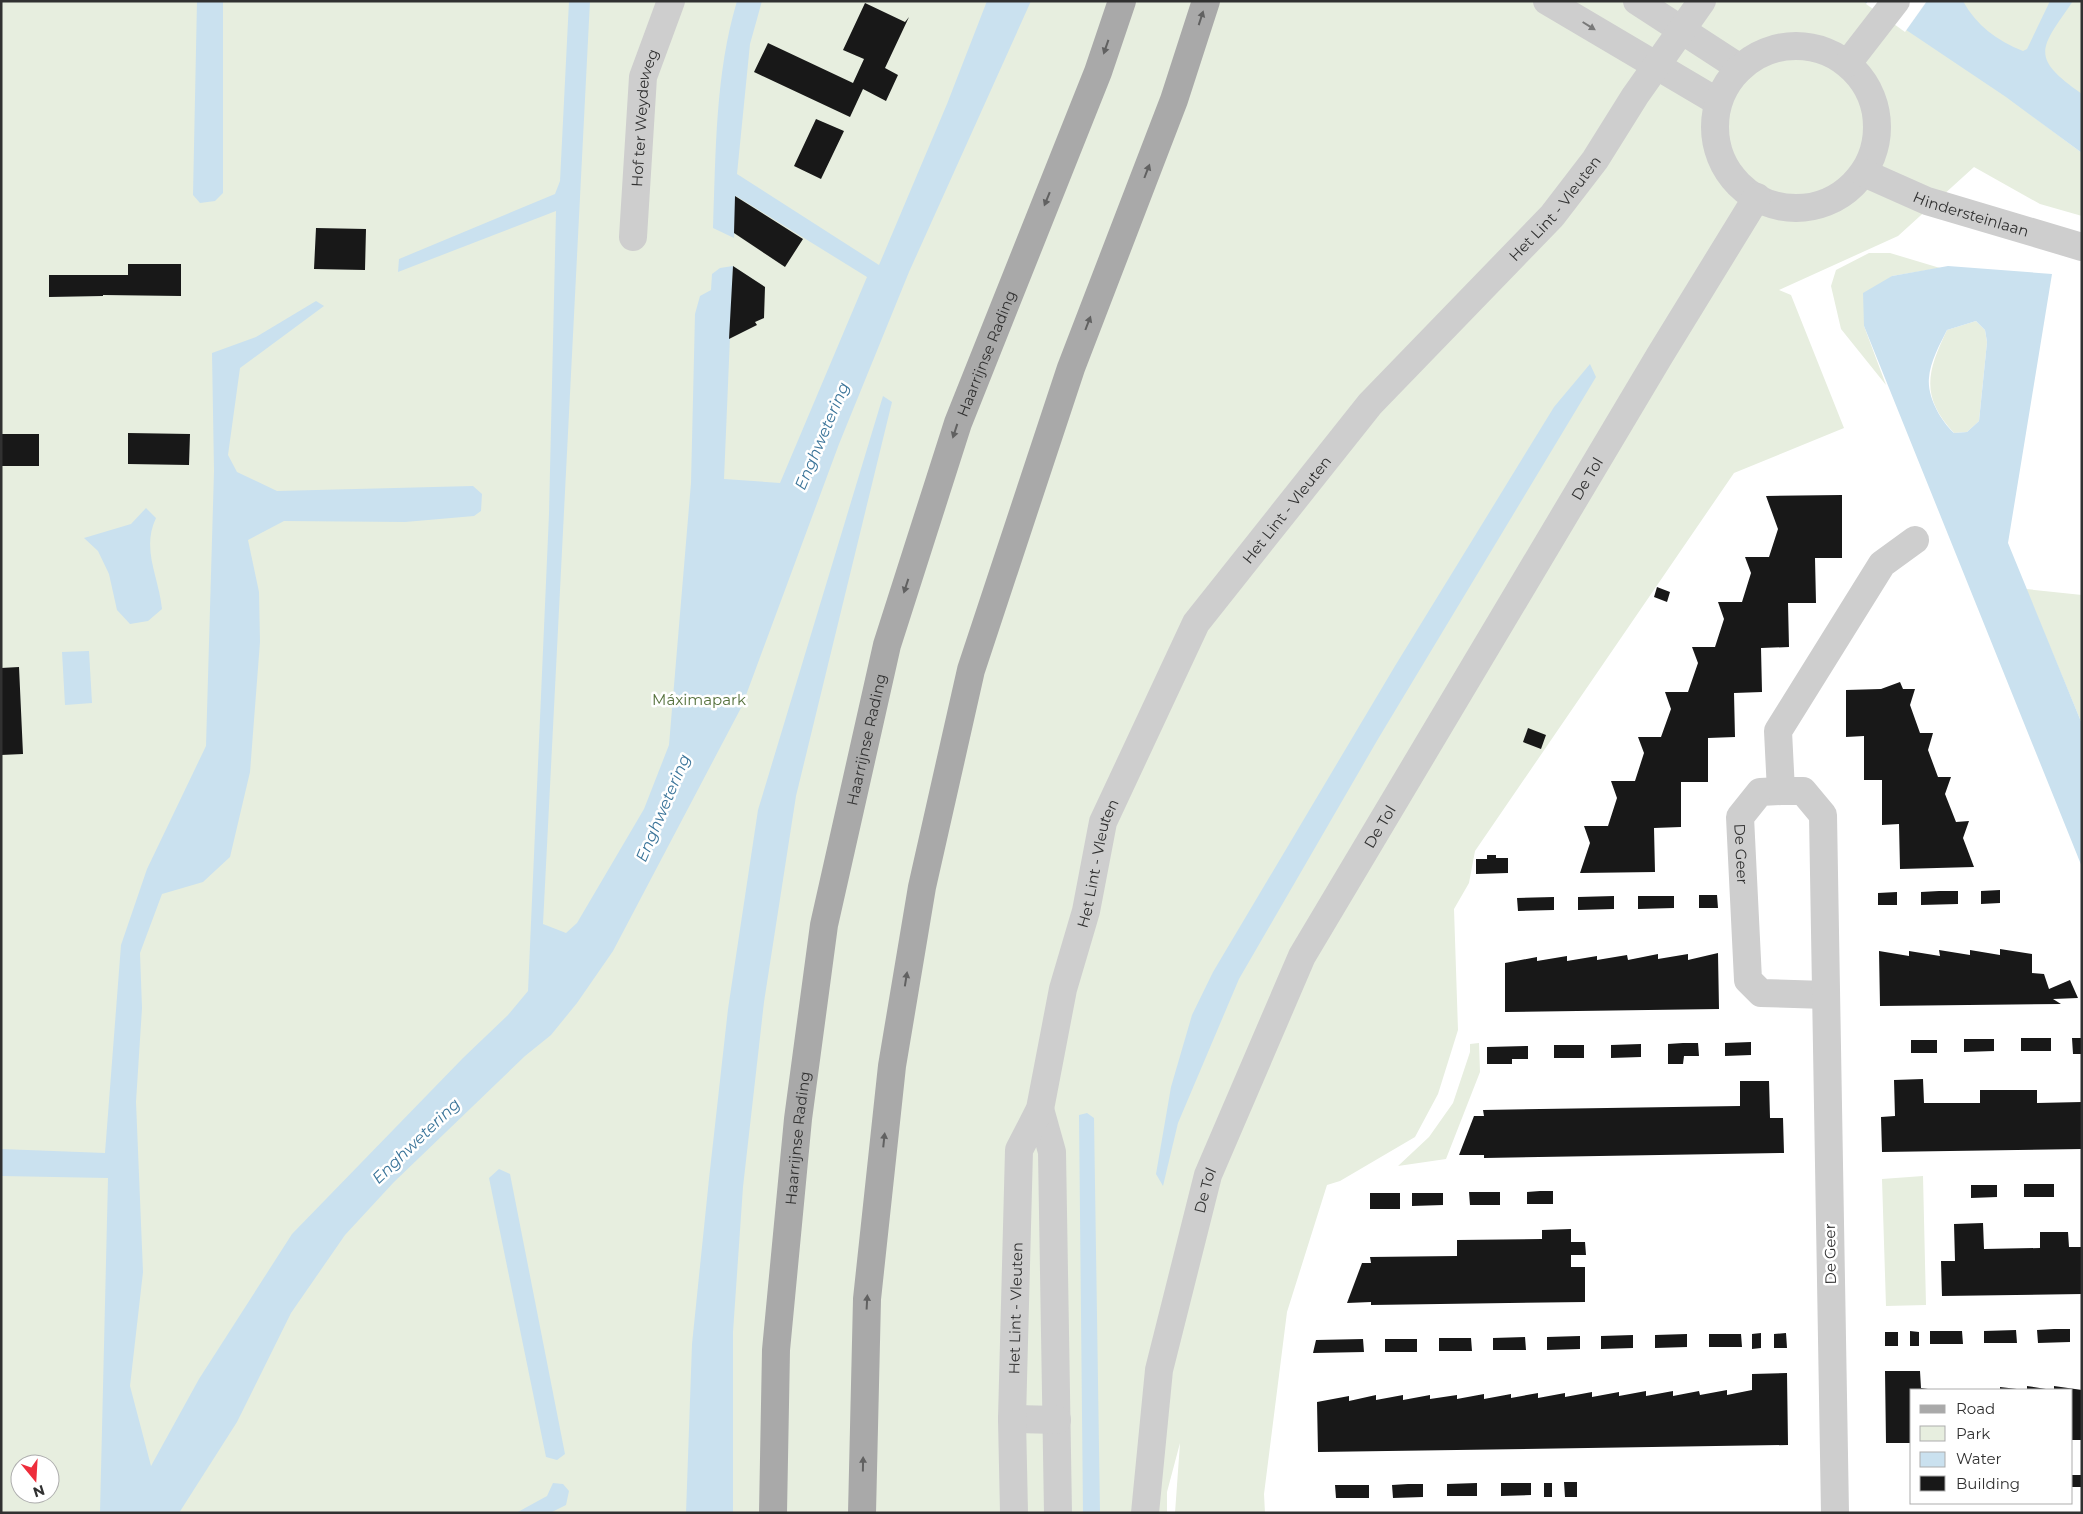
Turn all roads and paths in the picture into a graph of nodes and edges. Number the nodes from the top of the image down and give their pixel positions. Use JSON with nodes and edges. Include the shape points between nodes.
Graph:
{"nodes":[{"id":1,"x":671,"y":1,"type":"edge"},
{"id":2,"x":1122,"y":1,"type":"edge"},
{"id":3,"x":1206,"y":1,"type":"edge"},
{"id":4,"x":1547,"y":1,"type":"edge"},
{"id":5,"x":1637,"y":1,"type":"edge"},
{"id":6,"x":1702,"y":1,"type":"edge"},
{"id":7,"x":1891,"y":9,"type":"edge"},
{"id":8,"x":1682,"y":30,"type":"junction"},
{"id":9,"x":1848,"y":63,"type":"junction"},
{"id":10,"x":1656,"y":67,"type":"junction"},
{"id":11,"x":1740,"y":68,"type":"junction"},
{"id":12,"x":1718,"y":102,"type":"junction"},
{"id":13,"x":1864,"y":173,"type":"junction"},
{"id":14,"x":1757,"y":197,"type":"junction"},
{"id":15,"x":633,"y":237,"type":"dead end"},
{"id":16,"x":2082,"y":247,"type":"edge"},
{"id":17,"x":1915,"y":540,"type":"dead end"},
{"id":18,"x":1781,"y":790,"type":"junction"},
{"id":19,"x":1826,"y":995,"type":"junction"},
{"id":20,"x":1040,"y":1109,"type":"junction"},
{"id":21,"x":1012,"y":1419,"type":"junction"},
{"id":22,"x":1057,"y":1420,"type":"junction"},
{"id":23,"x":773,"y":1513,"type":"edge"},
{"id":24,"x":862,"y":1513,"type":"edge"},
{"id":25,"x":1014,"y":1513,"type":"edge"},
{"id":26,"x":1058,"y":1513,"type":"edge"},
{"id":27,"x":1145,"y":1513,"type":"edge"},
{"id":28,"x":1835,"y":1513,"type":"edge"}],
"edges":[{"from":1,"to":15,"type":"street","name":"Hof ter Weydeweg","via":[[643,77]]},
{"from":2,"to":23,"type":"main road","name":"Haarrijnse Rading","one_way":true,"via":[[1098,72],[958,423],[885,655],[824,925],[800,1100],[776,1350]]},
{"from":24,"to":3,"type":"main road","one_way":true,"via":[[867,1300],[892,1066],[922,887],[971,670],[1071,368],[1174,100]]},
{"from":4,"to":10,"type":"street","one_way":true},
{"from":5,"to":8,"type":"street"},
{"from":6,"to":8,"type":"street","name":"Het Lint - Vleuten"},
{"from":7,"to":9,"type":"street"},
{"from":8,"to":10,"type":"street","name":"Het Lint - Vleuten"},
{"from":8,"to":11,"type":"street"},
{"from":9,"to":11,"type":"street","via":[[1828,51],[1789,46],[1759,54]]},
{"from":9,"to":13,"type":"street","via":[[1868,87],[1877,115],[1876,145]]},
{"from":10,"to":12,"type":"street"},
{"from":10,"to":20,"type":"street","name":"Het Lint - Vleuten","via":[[1595,160],[1552,216],[1370,404],[1196,623],[1104,822],[1086,910],[1062,989]]},
{"from":11,"to":12,"type":"street"},
{"from":12,"to":14,"type":"street","via":[[1715,127],[1718,152],[1730,174]]},
{"from":13,"to":14,"type":"street","via":[[1846,192],[1823,205],[1796,209],[1771,205]]},
{"from":13,"to":16,"type":"street","name":"Hindersteinlaan","via":[[1927,200]]},
{"from":14,"to":27,"type":"street","name":"De Tol","via":[[1302,956],[1208,1175],[1159,1370]]},
{"from":17,"to":18,"type":"street","via":[[1882,564],[1778,731]]},
{"from":18,"to":19,"type":"street","name":"De Geer","via":[[1803,791],[1823,815]]},
{"from":18,"to":19,"type":"street","name":"De Geer","via":[[1760,792],[1740,817],[1748,980],[1762,993]]},
{"from":19,"to":28,"type":"street","name":"De Geer"},
{"from":20,"to":21,"type":"street","name":"Het Lint - Vleuten","via":[[1019,1150]]},
{"from":20,"to":22,"type":"street","name":"Het Lint - Vleuten","via":[[1052,1152]]},
{"from":21,"to":22,"type":"street"},
{"from":21,"to":25,"type":"street","name":"Het Lint - Vleuten"},
{"from":22,"to":26,"type":"street","name":"Het Lint - Vleuten"}]}
